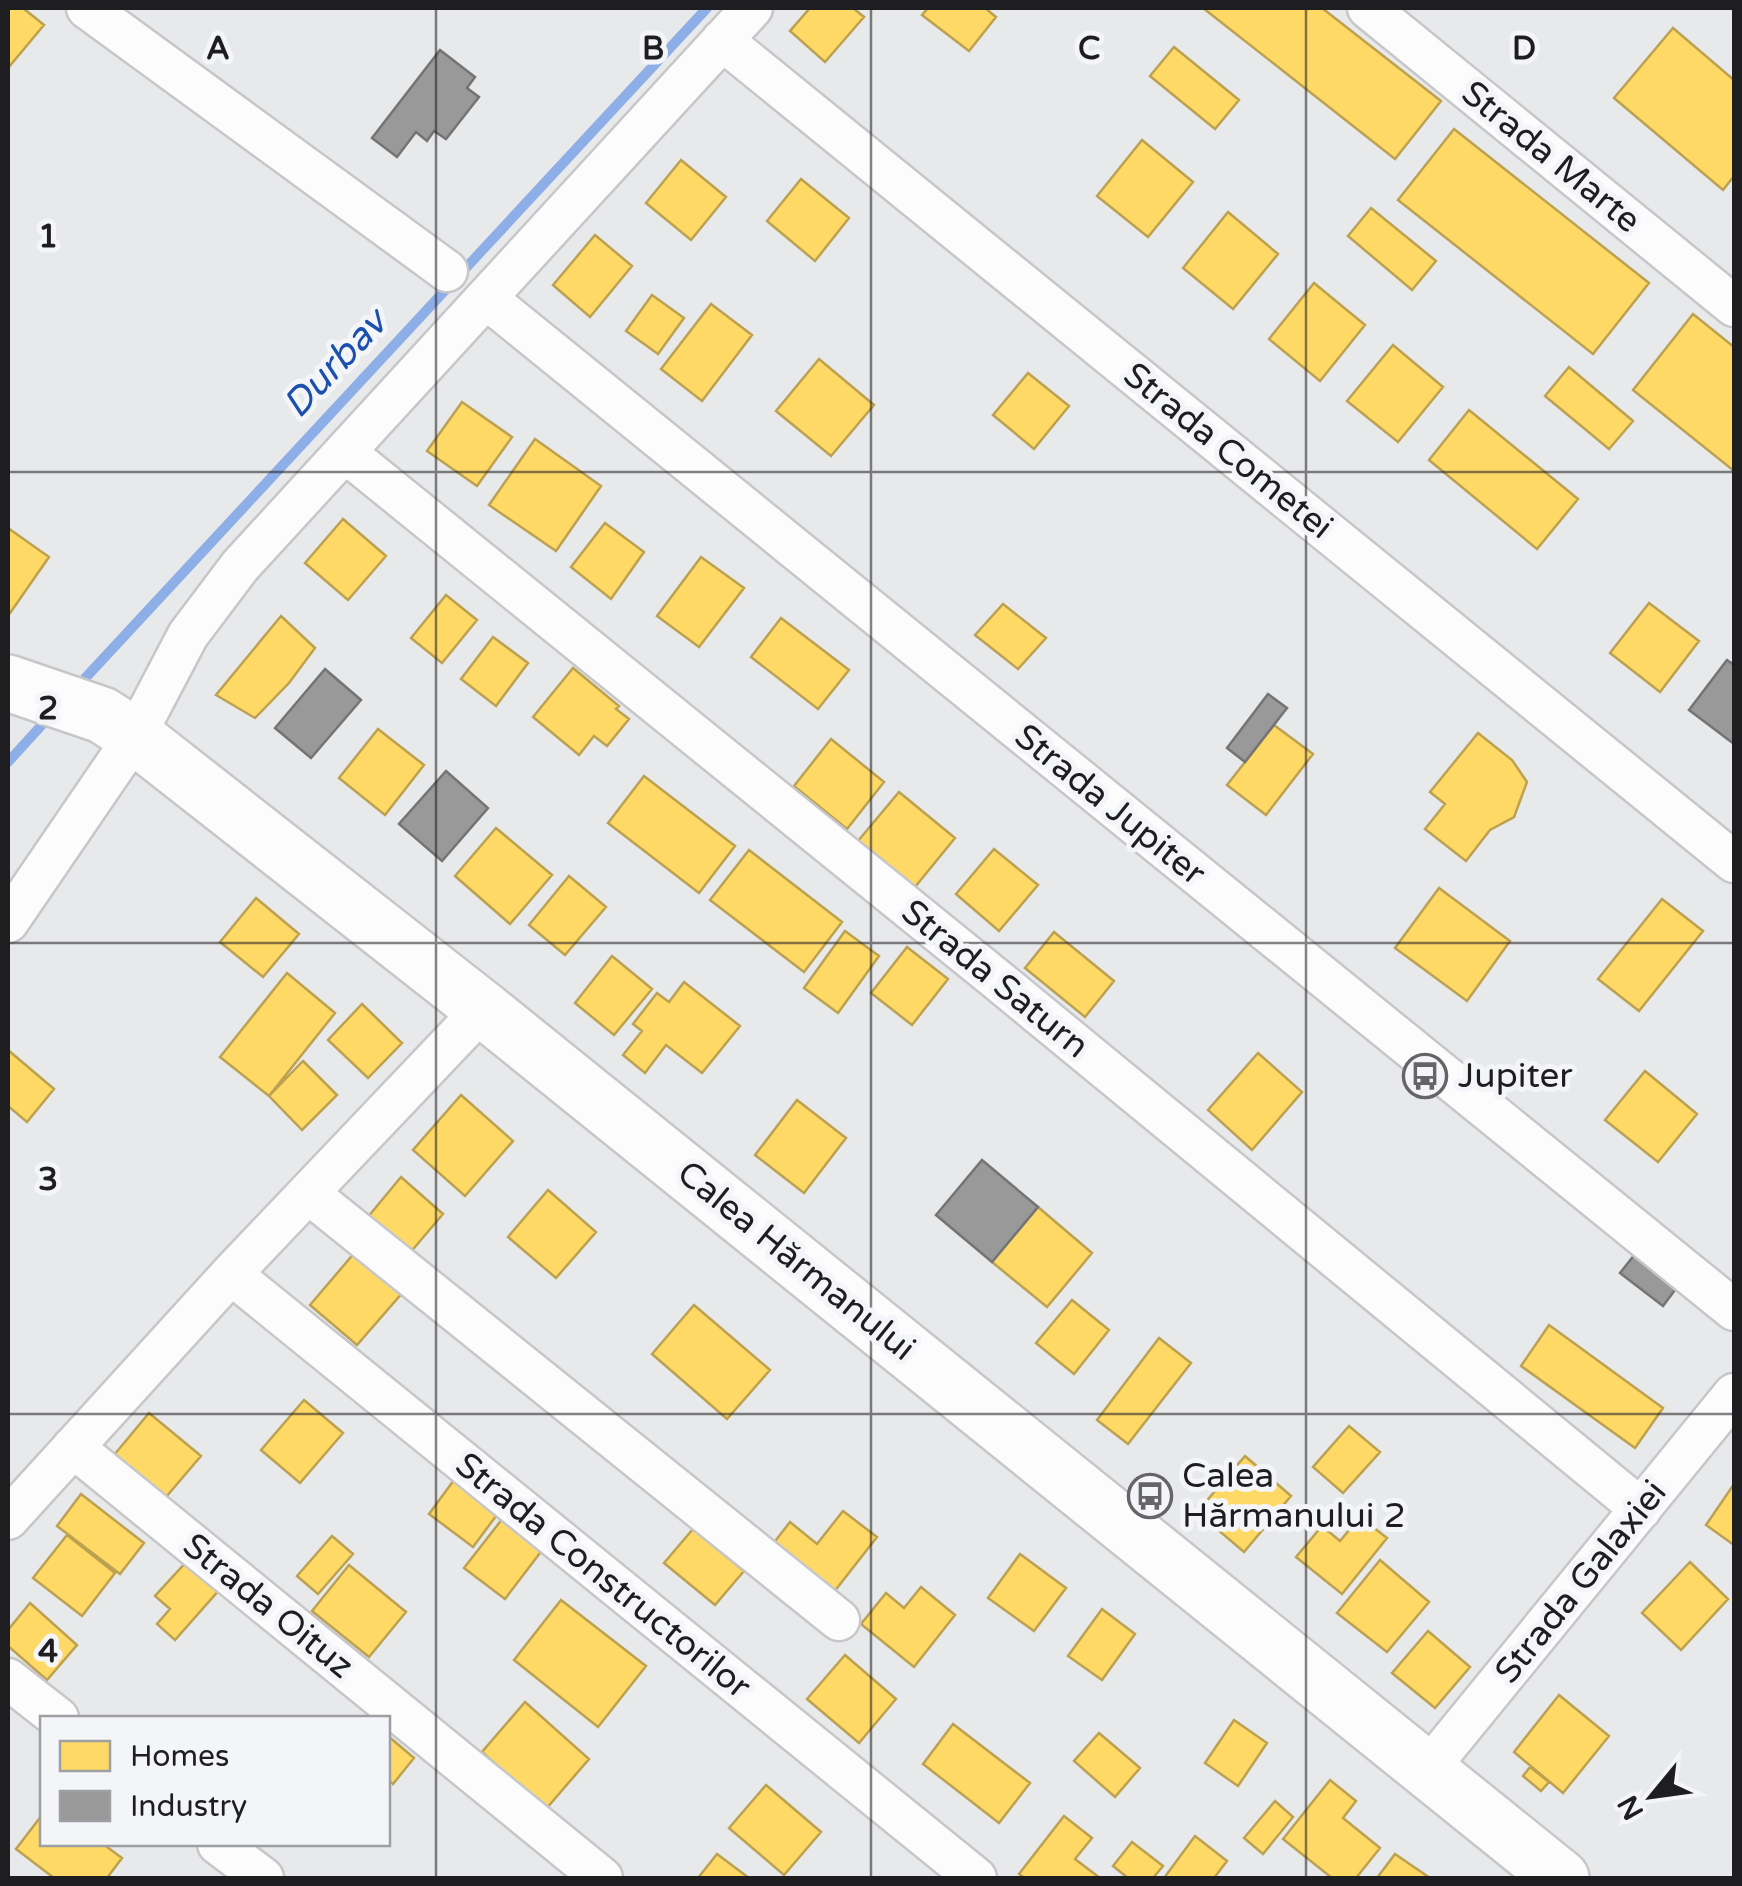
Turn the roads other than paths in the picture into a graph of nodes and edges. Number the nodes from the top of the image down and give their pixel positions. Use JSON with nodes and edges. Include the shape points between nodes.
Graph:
{"nodes":[{"id":1,"x":87,"y":8,"type":"edge"},
{"id":2,"x":752,"y":8,"type":"edge"},
{"id":3,"x":1368,"y":8,"type":"edge"},
{"id":4,"x":722,"y":40,"type":"junction"},
{"id":5,"x":447,"y":271,"type":"dead end"},
{"id":6,"x":486,"y":299,"type":"junction"},
{"id":7,"x":1734,"y":306,"type":"edge"},
{"id":8,"x":346,"y":452,"type":"junction"},
{"id":9,"x":8,"y":683,"type":"edge"},
{"id":10,"x":118,"y":726,"type":"junction"},
{"id":11,"x":1734,"y":862,"type":"edge"},
{"id":12,"x":8,"y":922,"type":"edge"},
{"id":13,"x":483,"y":1009,"type":"junction"},
{"id":14,"x":308,"y":1192,"type":"junction"},
{"id":15,"x":231,"y":1274,"type":"junction"},
{"id":16,"x":1734,"y":1310,"type":"edge"},
{"id":17,"x":1734,"y":1394,"type":"edge"},
{"id":18,"x":73,"y":1447,"type":"junction"},
{"id":19,"x":1641,"y":1509,"type":"junction"},
{"id":20,"x":8,"y":1519,"type":"edge"},
{"id":21,"x":839,"y":1620,"type":"dead end"},
{"id":22,"x":8,"y":1680,"type":"edge"},
{"id":23,"x":55,"y":1716,"type":"edge"},
{"id":24,"x":1427,"y":1770,"type":"junction"},
{"id":25,"x":221,"y":1846,"type":"edge"},
{"id":26,"x":263,"y":1878,"type":"edge"},
{"id":27,"x":602,"y":1878,"type":"edge"},
{"id":28,"x":976,"y":1878,"type":"edge"},
{"id":29,"x":1561,"y":1878,"type":"edge"}],
"edges":[{"from":1,"to":5,"type":"street"},
{"from":2,"to":4,"type":"street"},
{"from":3,"to":7,"type":"street","name":"Strada Marte"},
{"from":4,"to":6,"type":"street"},
{"from":4,"to":11,"type":"street","name":"Strada Cometei"},
{"from":6,"to":8,"type":"street"},
{"from":6,"to":16,"type":"street","name":"Strada Jupiter"},
{"from":8,"to":10,"type":"street","via":[[240,566]]},
{"from":8,"to":19,"type":"street","name":"Strada Saturn"},
{"from":9,"to":10,"type":"street","name":"Calea Hărmanului"},
{"from":10,"to":12,"type":"street"},
{"from":10,"to":13,"type":"street","name":"Calea Hărmanului"},
{"from":13,"to":14,"type":"street"},
{"from":13,"to":24,"type":"street","name":"Calea Hărmanului"},
{"from":14,"to":15,"type":"street"},
{"from":14,"to":21,"type":"street"},
{"from":15,"to":18,"type":"street"},
{"from":15,"to":28,"type":"street","name":"Strada Constructorilor"},
{"from":17,"to":19,"type":"street","name":"Strada Galaxiei"},
{"from":18,"to":20,"type":"street"},
{"from":18,"to":27,"type":"street","name":"Strada Oituz"},
{"from":19,"to":24,"type":"street","name":"Strada Galaxiei"},
{"from":22,"to":23,"type":"street"},
{"from":24,"to":29,"type":"street","name":"Calea Hărmanului"},
{"from":25,"to":26,"type":"street"}]}
